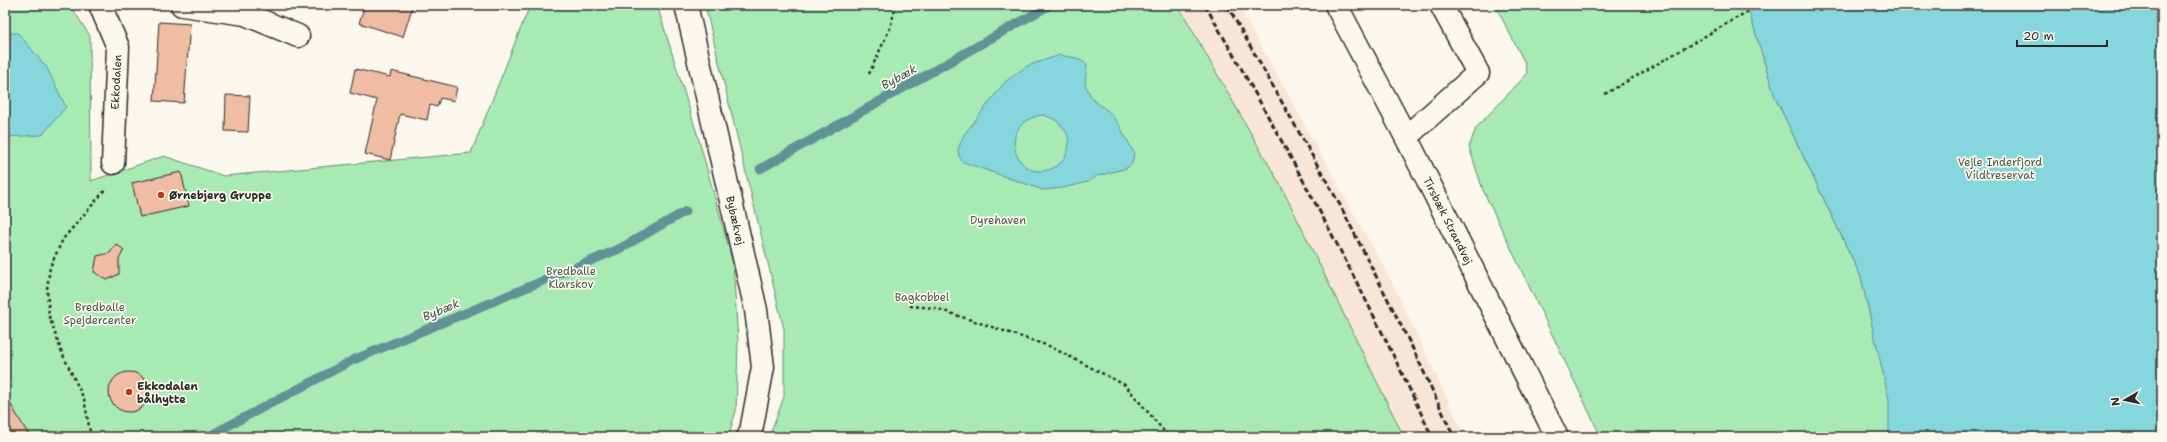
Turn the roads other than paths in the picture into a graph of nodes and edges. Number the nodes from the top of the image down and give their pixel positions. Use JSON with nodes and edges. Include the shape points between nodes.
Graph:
{"nodes":[{"id":1,"x":100,"y":5,"type":"edge"},
{"id":2,"x":182,"y":5,"type":"edge"},
{"id":3,"x":686,"y":5,"type":"edge"},
{"id":4,"x":1336,"y":5,"type":"edge"},
{"id":5,"x":1441,"y":5,"type":"edge"},
{"id":6,"x":298,"y":36,"type":"dead end"},
{"id":7,"x":1406,"y":137,"type":"junction"},
{"id":8,"x":113,"y":163,"type":"road end"},
{"id":9,"x":748,"y":437,"type":"edge"},
{"id":10,"x":1557,"y":437,"type":"edge"}],
"edges":[{"from":1,"to":8,"type":"street","name":"Ekkodalen","via":[[118,47]]},
{"from":2,"to":6,"type":"street","via":[[245,14]]},
{"from":3,"to":9,"type":"street","name":"Bybækvej","via":[[756,310],[763,367]]},
{"from":4,"to":7,"type":"street","name":"Tirsbæk Strandvej"},
{"from":5,"to":7,"type":"street","via":[[1478,73]]},
{"from":7,"to":10,"type":"street","name":"Tirsbæk Strandvej"}]}
